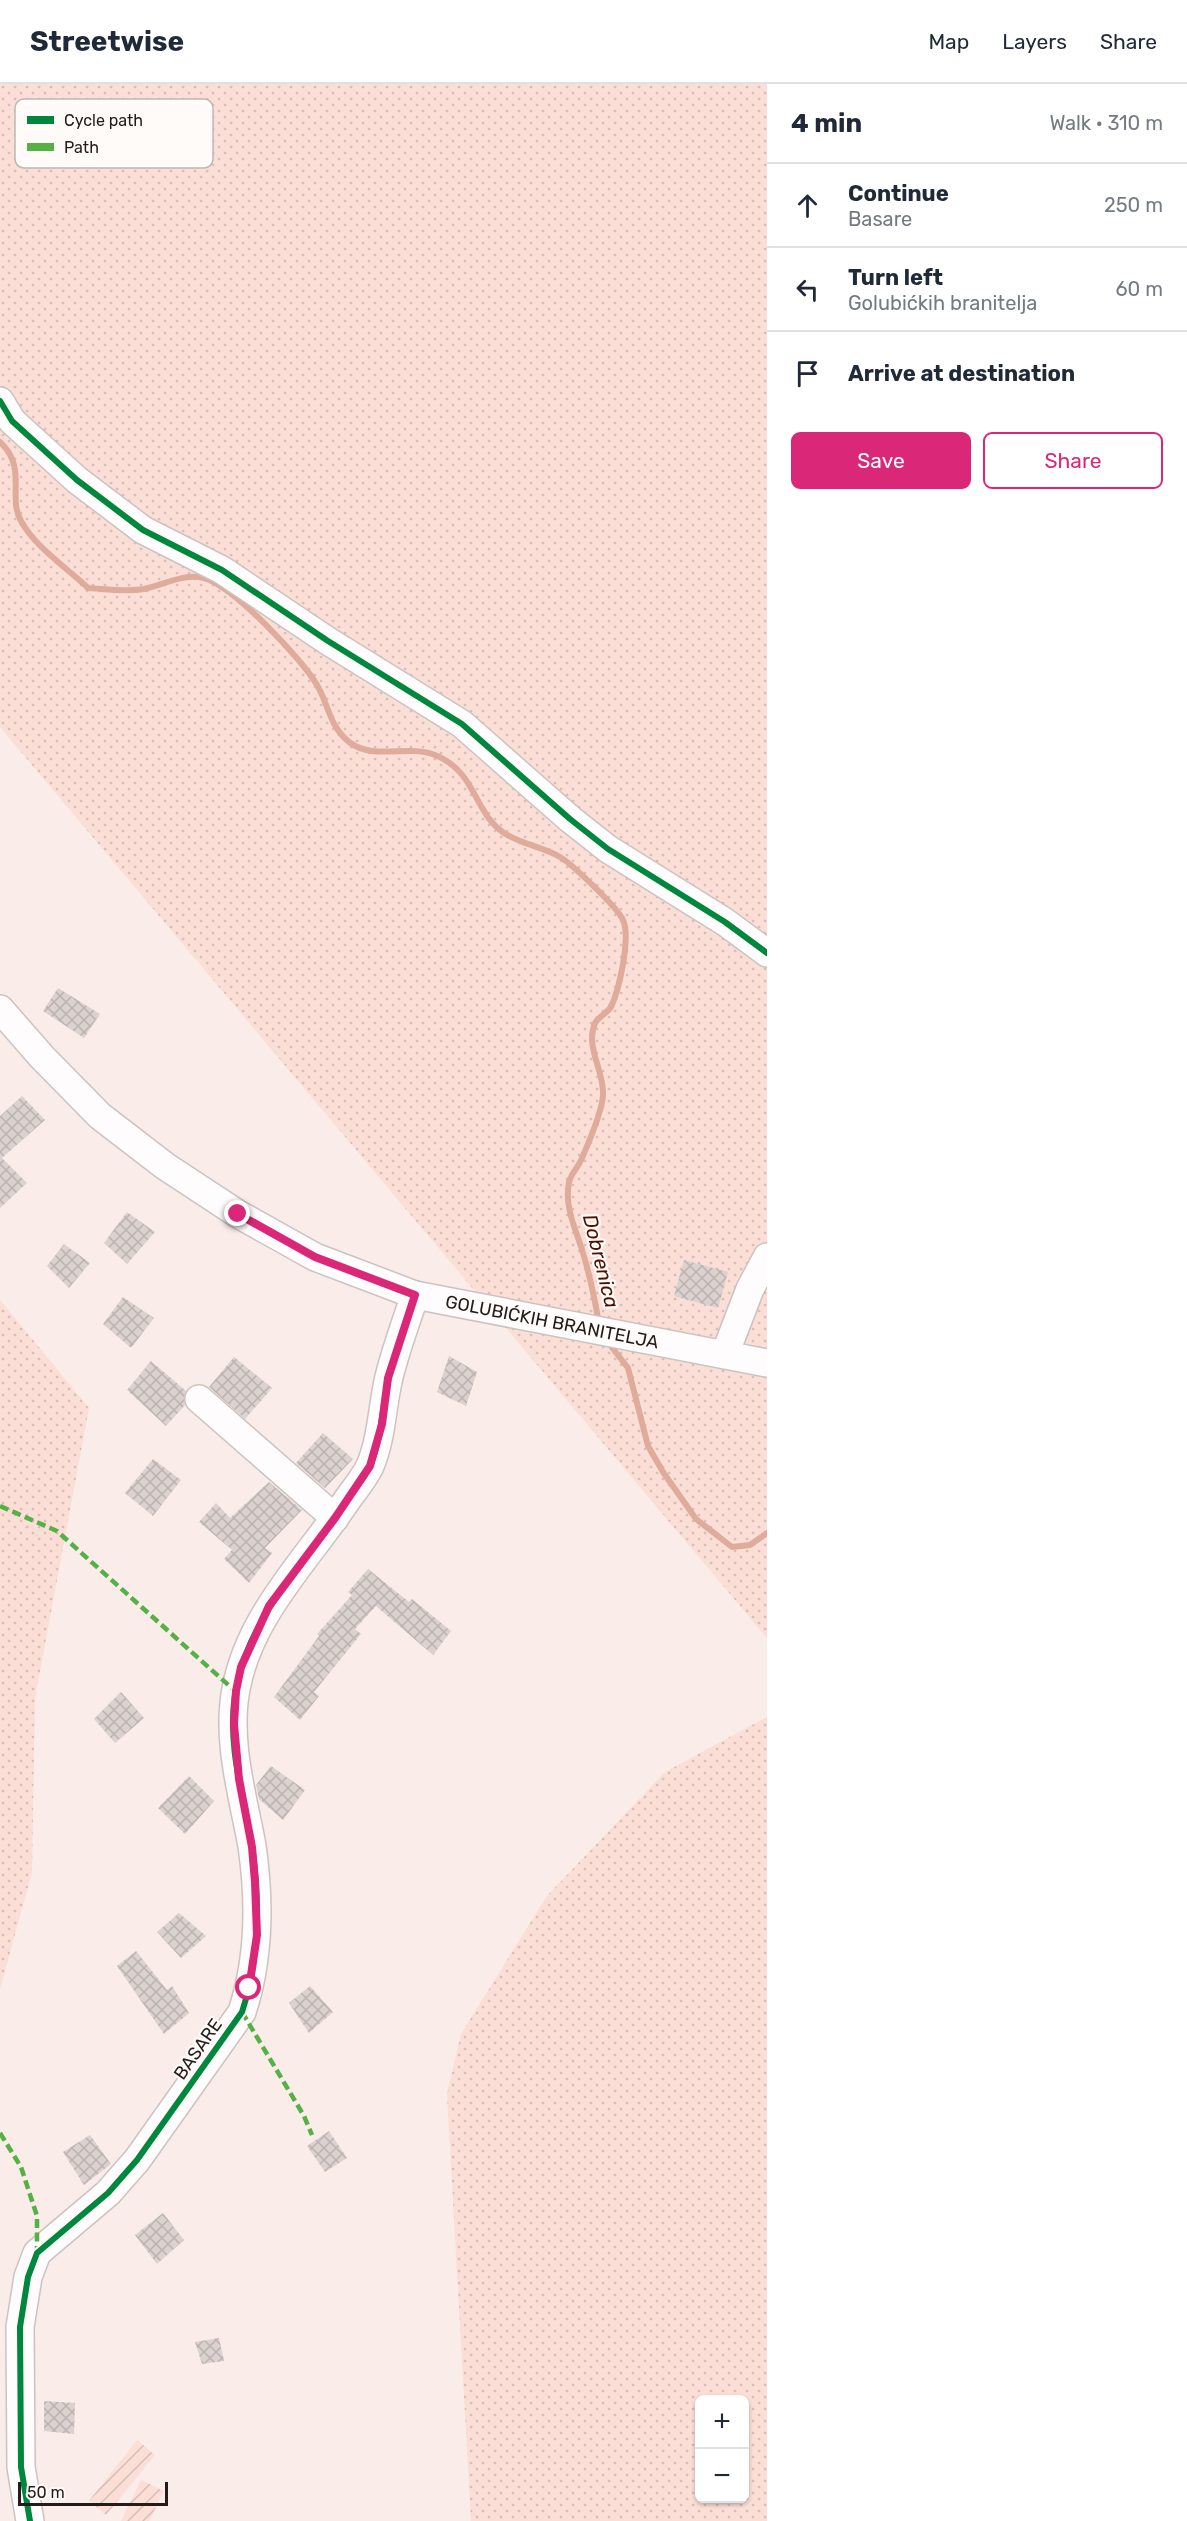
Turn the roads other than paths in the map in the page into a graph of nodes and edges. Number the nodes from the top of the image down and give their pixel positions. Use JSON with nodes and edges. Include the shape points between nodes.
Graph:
{"nodes":[{"id":1,"x":0,"y":400,"type":"edge"},
{"id":2,"x":767,"y":952,"type":"edge"},
{"id":3,"x":0,"y":1009,"type":"edge"},
{"id":4,"x":767,"y":1257,"type":"edge"},
{"id":5,"x":415,"y":1295,"type":"junction"},
{"id":6,"x":724,"y":1354,"type":"junction"},
{"id":7,"x":767,"y":1363,"type":"edge"},
{"id":8,"x":199,"y":1399,"type":"dead end"},
{"id":9,"x":335,"y":1518,"type":"junction"},
{"id":10,"x":30,"y":2521,"type":"edge"}],
"edges":[{"from":1,"to":2,"type":"street","via":[[12,421],[77,480],[143,530],[222,570],[462,724],[608,849]]},
{"from":3,"to":5,"type":"street","name":"GOLUBIĆKIH BRANITELJA","via":[[100,1116],[165,1167],[315,1257]]},
{"from":4,"to":6,"type":"street"},
{"from":5,"to":6,"type":"street","name":"GOLUBIĆKIH BRANITELJA"},
{"from":5,"to":9,"type":"street","name":"BASARE","via":[[388,1378],[382,1424],[370,1466]]},
{"from":6,"to":7,"type":"street","name":"GOLUBIĆKIH BRANITELJA"},
{"from":8,"to":9,"type":"street"},
{"from":9,"to":10,"type":"street","name":"BASARE","via":[[269,1606],[241,1667],[236,1691],[234,1724],[240,1790],[252,1847],[257,1935],[242,2012],[137,2160],[108,2193],[37,2253],[28,2277],[20,2327],[19,2406],[21,2467]]}]}
